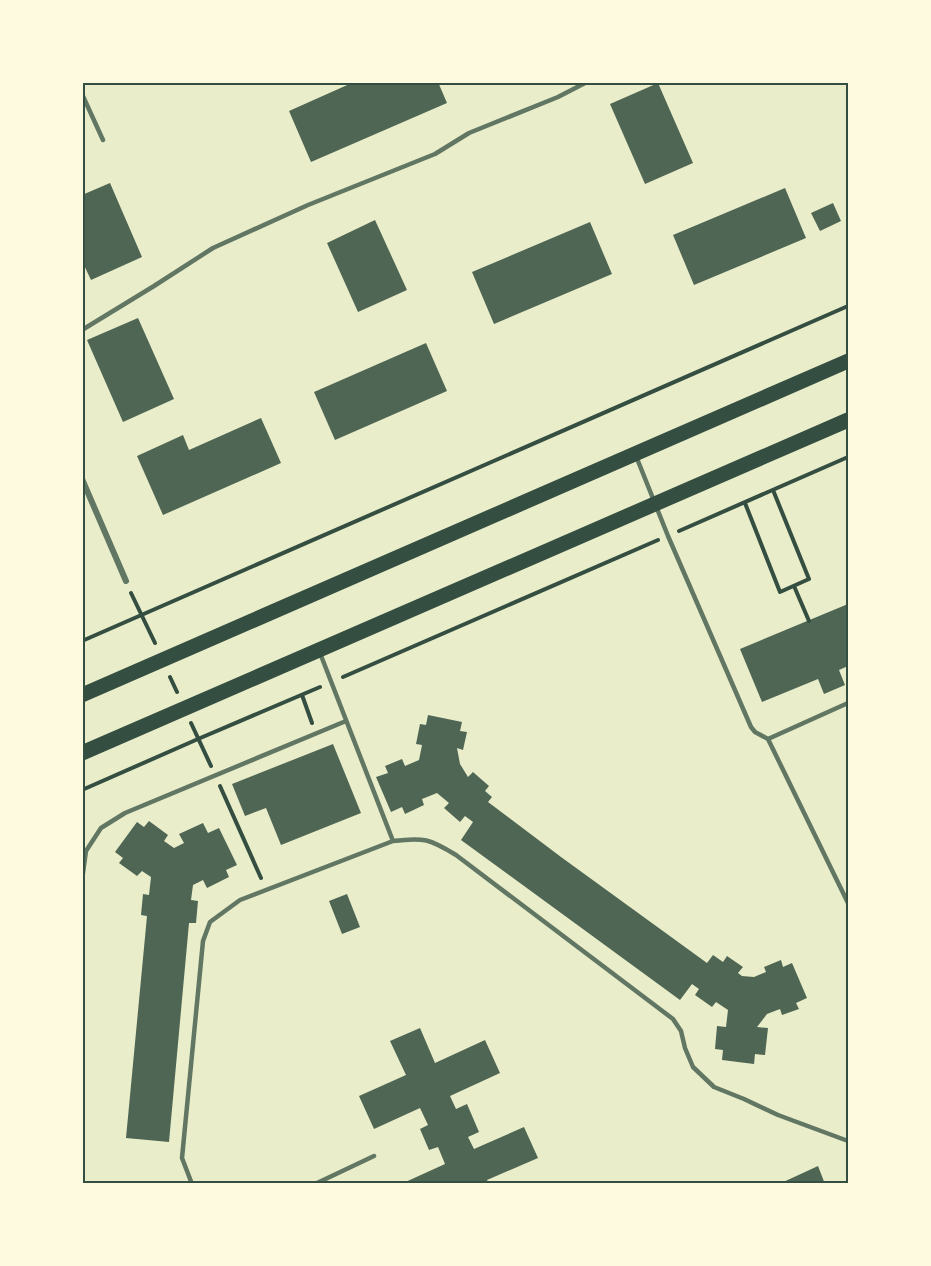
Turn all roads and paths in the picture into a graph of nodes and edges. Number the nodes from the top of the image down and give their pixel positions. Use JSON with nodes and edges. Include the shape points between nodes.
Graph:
{"nodes":[{"id":1,"x":587,"y":82,"type":"edge"},
{"id":2,"x":82,"y":94,"type":"edge"},
{"id":3,"x":103,"y":140,"type":"dead end"},
{"id":4,"x":849,"y":306,"type":"edge"},
{"id":5,"x":82,"y":330,"type":"edge"},
{"id":6,"x":849,"y":361,"type":"edge"},
{"id":7,"x":849,"y":420,"type":"edge"},
{"id":8,"x":635,"y":454,"type":"junction"},
{"id":9,"x":849,"y":458,"type":"edge"},
{"id":10,"x":82,"y":479,"type":"edge"},
{"id":11,"x":773,"y":490,"type":"junction"},
{"id":12,"x":745,"y":503,"type":"junction"},
{"id":13,"x":656,"y":504,"type":"junction"},
{"id":14,"x":668,"y":536,"type":"junction"},
{"id":15,"x":126,"y":581,"type":"joint"},
{"id":16,"x":794,"y":586,"type":"junction"},
{"id":17,"x":142,"y":614,"type":"dead end"},
{"id":18,"x":809,"y":621,"type":"dead end"},
{"id":19,"x":82,"y":641,"type":"edge"},
{"id":20,"x":319,"y":651,"type":"junction"},
{"id":21,"x":331,"y":682,"type":"junction"},
{"id":22,"x":82,"y":695,"type":"edge"},
{"id":23,"x":302,"y":695,"type":"junction"},
{"id":24,"x":849,"y":703,"type":"edge"},
{"id":25,"x":346,"y":721,"type":"junction"},
{"id":26,"x":316,"y":733,"type":"junction"},
{"id":27,"x":198,"y":739,"type":"junction"},
{"id":28,"x":768,"y":739,"type":"junction"},
{"id":29,"x":82,"y":753,"type":"edge"},
{"id":30,"x":215,"y":775,"type":"junction"},
{"id":31,"x":82,"y":790,"type":"edge"},
{"id":32,"x":393,"y":841,"type":"junction"},
{"id":33,"x":82,"y":880,"type":"edge"},
{"id":34,"x":267,"y":889,"type":"junction"},
{"id":35,"x":849,"y":903,"type":"edge"},
{"id":36,"x":849,"y":1141,"type":"edge"},
{"id":37,"x":374,"y":1156,"type":"dead end"},
{"id":38,"x":192,"y":1184,"type":"edge"},
{"id":39,"x":315,"y":1184,"type":"edge"}],
"edges":[{"from":1,"to":5,"type":"lane","via":[[470,133],[435,154],[213,248]]},
{"from":2,"to":3,"type":"lane"},
{"from":4,"to":19,"type":"path"},
{"from":6,"to":8,"type":"main road"},
{"from":7,"to":13,"type":"main road"},
{"from":8,"to":13,"type":"lane"},
{"from":8,"to":22,"type":"main road"},
{"from":9,"to":11,"type":"path"},
{"from":10,"to":15,"type":"street"},
{"from":11,"to":12,"type":"path"},
{"from":11,"to":16,"type":"path","via":[[809,579]]},
{"from":12,"to":14,"type":"path"},
{"from":12,"to":16,"type":"path","via":[[780,592]]},
{"from":13,"to":14,"type":"lane"},
{"from":13,"to":20,"type":"main road"},
{"from":14,"to":21,"type":"path"},
{"from":14,"to":28,"type":"lane","via":[[751,727]]},
{"from":15,"to":17,"type":"path"},
{"from":16,"to":18,"type":"path"},
{"from":20,"to":21,"type":"lane"},
{"from":20,"to":29,"type":"main road"},
{"from":21,"to":23,"type":"path"},
{"from":21,"to":25,"type":"lane"},
{"from":23,"to":26,"type":"path"},
{"from":23,"to":27,"type":"path"},
{"from":24,"to":28,"type":"lane"},
{"from":25,"to":26,"type":"lane"},
{"from":25,"to":32,"type":"lane"},
{"from":26,"to":30,"type":"lane"},
{"from":27,"to":30,"type":"path"},
{"from":27,"to":31,"type":"path"},
{"from":28,"to":35,"type":"lane"},
{"from":30,"to":33,"type":"lane","via":[[125,813],[100,828],[86,851]]},
{"from":30,"to":34,"type":"path"},
{"from":32,"to":34,"type":"lane"},
{"from":32,"to":36,"type":"lane","via":[[415,838],[436,843],[456,855],[673,1019],[693,1067],[714,1087]]},
{"from":34,"to":38,"type":"lane","via":[[240,900],[210,922],[203,941],[182,1158]]},
{"from":37,"to":39,"type":"lane"}]}
